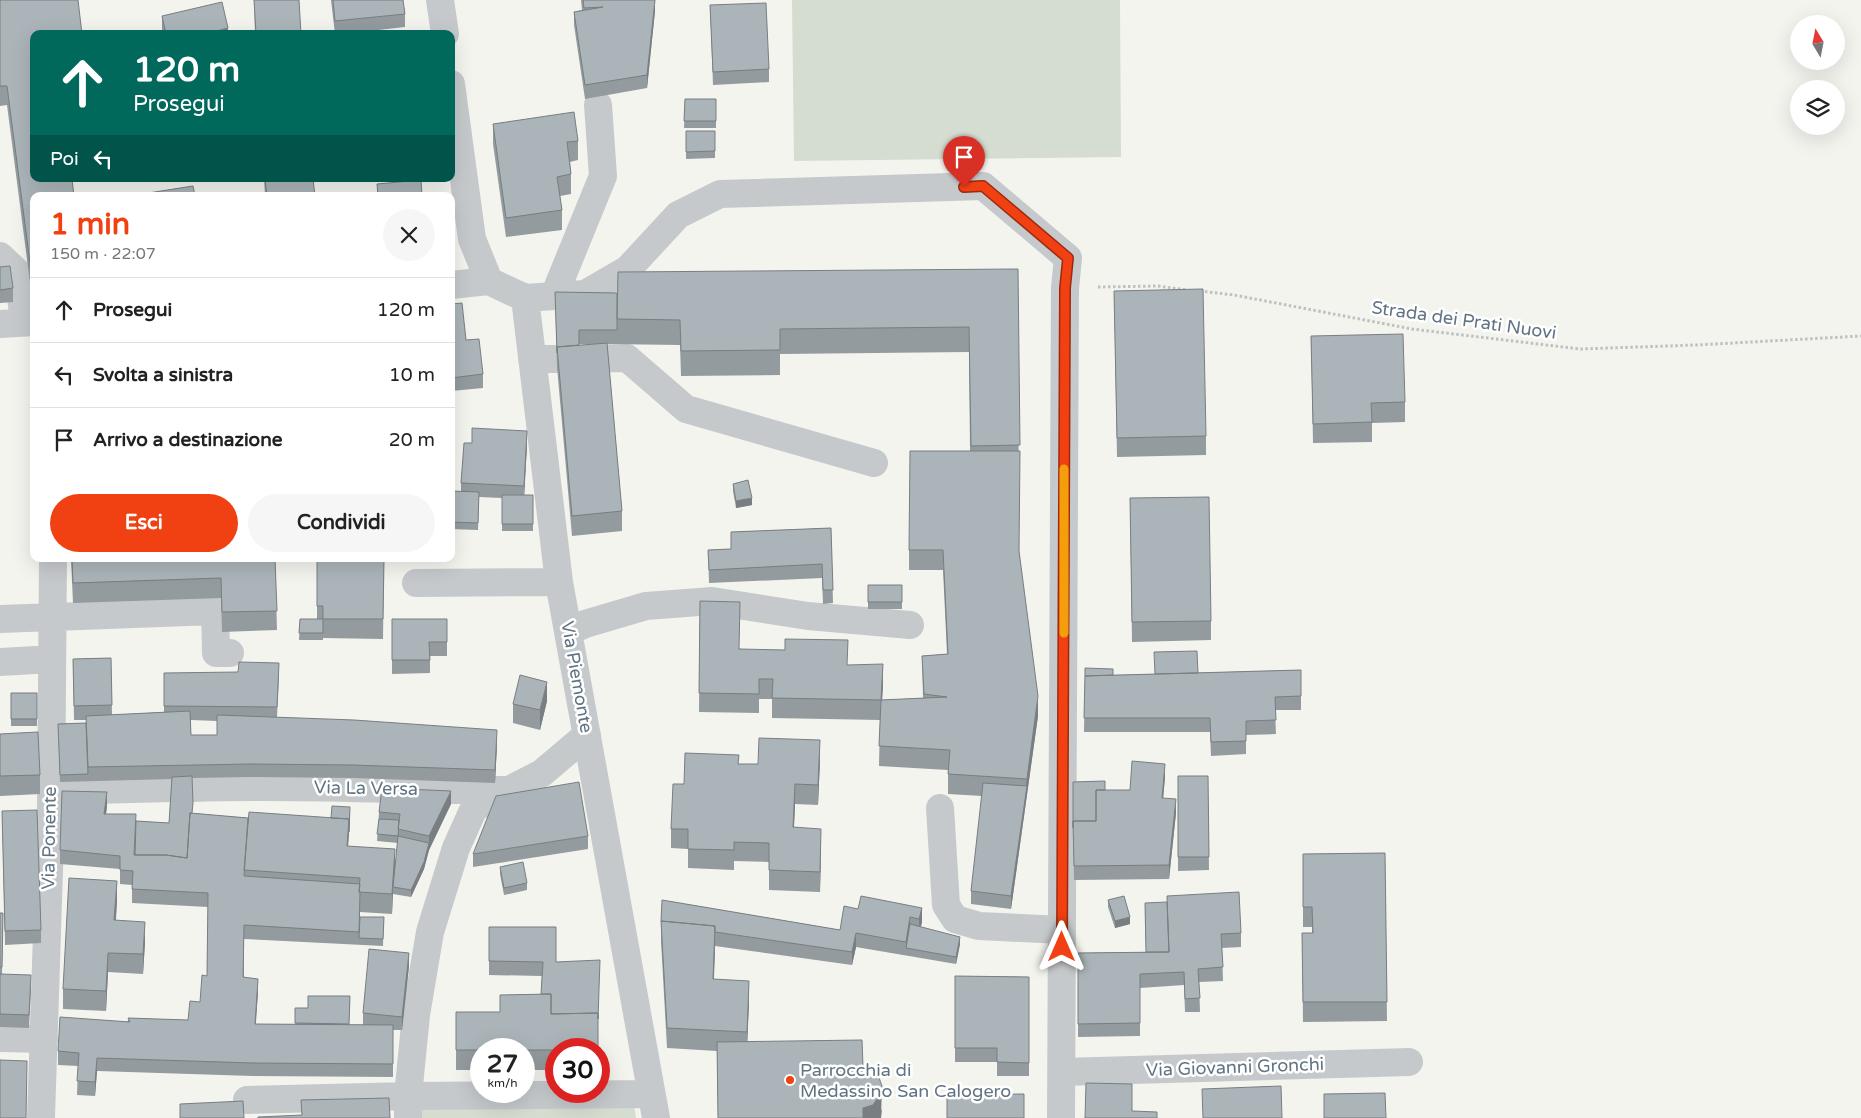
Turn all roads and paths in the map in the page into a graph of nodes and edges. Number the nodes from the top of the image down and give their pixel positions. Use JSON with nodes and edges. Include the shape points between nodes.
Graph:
{"nodes":[{"id":1,"x":440,"y":0,"type":"edge"},
{"id":2,"x":444,"y":30,"type":"edge"},
{"id":3,"x":598,"y":105,"type":"dead end"},
{"id":4,"x":455,"y":114,"type":"edge"},
{"id":5,"x":0,"y":256,"type":"edge"},
{"id":6,"x":489,"y":281,"type":"junction"},
{"id":7,"x":455,"y":285,"type":"edge"},
{"id":8,"x":1065,"y":288,"type":"junction"},
{"id":9,"x":554,"y":296,"type":"junction"},
{"id":10,"x":525,"y":298,"type":"junction"},
{"id":11,"x":19,"y":323,"type":"edge"},
{"id":12,"x":1861,"y":336,"type":"edge"},
{"id":13,"x":556,"y":359,"type":"junction"},
{"id":14,"x":874,"y":463,"type":"dead end"},
{"id":15,"x":53,"y":562,"type":"edge"},
{"id":16,"x":559,"y":582,"type":"junction"},
{"id":17,"x":416,"y":584,"type":"dead end"},
{"id":18,"x":52,"y":617,"type":"junction"},
{"id":19,"x":0,"y":619,"type":"edge"},
{"id":20,"x":910,"y":625,"type":"dead end"},
{"id":21,"x":568,"y":632,"type":"junction"},
{"id":22,"x":230,"y":654,"type":"dead end"},
{"id":23,"x":52,"y":659,"type":"junction"},
{"id":24,"x":0,"y":662,"type":"edge"},
{"id":25,"x":587,"y":735,"type":"junction"},
{"id":26,"x":506,"y":790,"type":"junction"},
{"id":27,"x":42,"y":804,"type":"junction"},
{"id":28,"x":940,"y":808,"type":"dead end"},
{"id":29,"x":1062,"y":930,"type":"junction"},
{"id":30,"x":0,"y":1038,"type":"edge"},
{"id":31,"x":43,"y":1050,"type":"junction"},
{"id":32,"x":0,"y":1061,"type":"edge"},
{"id":33,"x":1409,"y":1062,"type":"dead end"},
{"id":34,"x":1062,"y":1072,"type":"junction"},
{"id":35,"x":247,"y":1100,"type":"dead end"},
{"id":36,"x":654,"y":1106,"type":"edge"},
{"id":37,"x":408,"y":1107,"type":"edge"},
{"id":38,"x":41,"y":1118,"type":"edge"},
{"id":39,"x":1061,"y":1118,"type":"edge"}],
"edges":[{"from":1,"to":2,"type":"street"},
{"from":3,"to":9,"type":"street","via":[[603,176]]},
{"from":4,"to":6,"type":"street","via":[[472,239]]},
{"from":5,"to":11,"type":"street","via":[[18,273]]},
{"from":6,"to":7,"type":"street"},
{"from":6,"to":10,"type":"street"},
{"from":8,"to":9,"type":"street","via":[[1068,258],[983,186],[720,194],[678,215],[628,269],[585,294]]},
{"from":8,"to":12,"type":"path","name":"Strada dei Prati Nuovi","via":[[1158,286],[1234,295],[1412,329],[1580,349]]},
{"from":8,"to":29,"type":"street"},
{"from":9,"to":10,"type":"street"},
{"from":10,"to":13,"type":"street","name":"Via Piemonte"},
{"from":13,"to":14,"type":"street","via":[[626,358],[686,409]]},
{"from":13,"to":16,"type":"street","name":"Via Piemonte"},
{"from":15,"to":18,"type":"street","name":"Via Ponente"},
{"from":16,"to":17,"type":"street"},
{"from":16,"to":21,"type":"street","name":"Via Piemonte"},
{"from":18,"to":19,"type":"street"},
{"from":18,"to":22,"type":"street","via":[[215,611],[216,654]]},
{"from":18,"to":23,"type":"street","name":"Via Ponente"},
{"from":20,"to":21,"type":"street","via":[[808,616],[712,601],[646,606]]},
{"from":21,"to":25,"type":"street","name":"Via Piemonte"},
{"from":23,"to":24,"type":"street"},
{"from":23,"to":27,"type":"street","name":"Via Ponente","via":[[38,741]]},
{"from":25,"to":26,"type":"street","via":[[542,773]]},
{"from":25,"to":36,"type":"street","name":"Via Piemonte"},
{"from":26,"to":27,"type":"street","name":"Via La Versa","via":[[226,786]]},
{"from":26,"to":37,"type":"street","via":[[474,808],[456,848],[430,932],[416,1015]]},
{"from":27,"to":31,"type":"street","name":"Via Ponente"},
{"from":28,"to":29,"type":"street","via":[[946,905],[955,919],[979,926]]},
{"from":29,"to":34,"type":"street"},
{"from":30,"to":31,"type":"street"},
{"from":31,"to":32,"type":"street"},
{"from":31,"to":38,"type":"street","name":"Via Ponente"},
{"from":33,"to":34,"type":"street","name":"Via Giovanni Gronchi"},
{"from":34,"to":39,"type":"street"},
{"from":35,"to":37,"type":"street"},
{"from":36,"to":37,"type":"street"}]}
